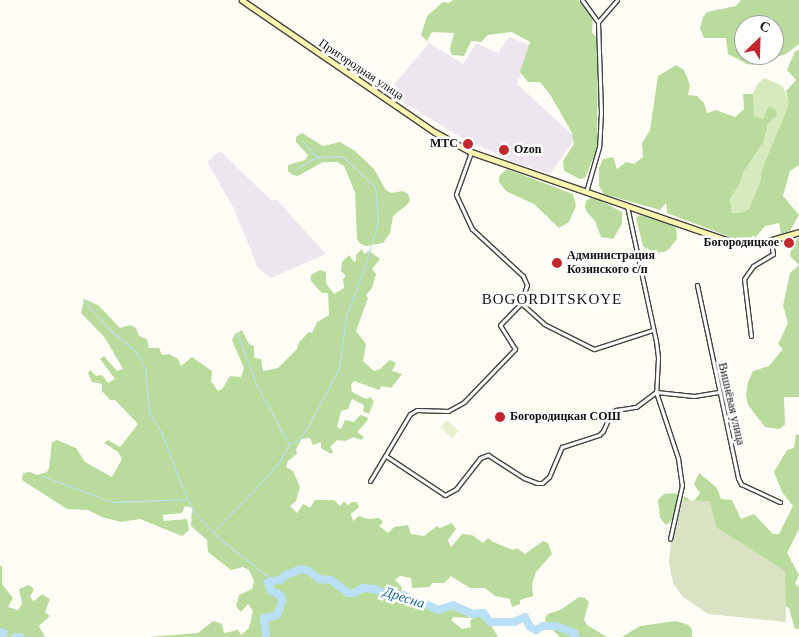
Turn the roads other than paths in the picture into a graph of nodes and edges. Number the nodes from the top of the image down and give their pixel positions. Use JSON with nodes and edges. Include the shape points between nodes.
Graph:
{"nodes":[{"id":1,"x":242,"y":0,"type":"edge"},
{"id":2,"x":582,"y":0,"type":"edge"},
{"id":3,"x":616,"y":0,"type":"edge"},
{"id":4,"x":598,"y":22,"type":"junction"},
{"id":5,"x":471,"y":152,"type":"junction"},
{"id":6,"x":586,"y":192,"type":"junction"},
{"id":7,"x":627,"y":206,"type":"junction"},
{"id":8,"x":799,"y":232,"type":"edge"},
{"id":9,"x":771,"y":241,"type":"junction"},
{"id":10,"x":697,"y":285,"type":"dead end"},
{"id":11,"x":521,"y":303,"type":"junction"},
{"id":12,"x":654,"y":330,"type":"junction"},
{"id":13,"x":751,"y":336,"type":"dead end"},
{"id":14,"x":656,"y":392,"type":"junction"},
{"id":15,"x":719,"y":392,"type":"junction"},
{"id":16,"x":386,"y":456,"type":"junction"},
{"id":17,"x":370,"y":481,"type":"dead end"},
{"id":18,"x":780,"y":502,"type":"dead end"},
{"id":19,"x":670,"y":539,"type":"dead end"}],
"edges":[{"from":1,"to":5,"type":"street","name":"Пригородная улица","via":[[435,132]]},
{"from":2,"to":4,"type":"street"},
{"from":3,"to":4,"type":"street"},
{"from":4,"to":6,"type":"street","via":[[599,147]]},
{"from":5,"to":6,"type":"street","name":"Пригородная улица"},
{"from":5,"to":11,"type":"street","via":[[456,194],[472,229],[525,280],[527,289]]},
{"from":6,"to":7,"type":"street","name":"Пригородная улица"},
{"from":7,"to":9,"type":"street","name":"Пригородная улица","via":[[730,241],[758,244]]},
{"from":7,"to":12,"type":"street"},
{"from":8,"to":9,"type":"street","name":"Пригородная улица"},
{"from":9,"to":13,"type":"street","via":[[773,254],[752,266],[744,279]]},
{"from":10,"to":15,"type":"street","name":"Вишнёвая улица"},
{"from":11,"to":12,"type":"street","via":[[544,324],[594,349]]},
{"from":11,"to":16,"type":"street","via":[[500,325],[515,349],[513,354],[464,402],[448,412],[416,410],[410,414]]},
{"from":12,"to":14,"type":"street","via":[[658,358]]},
{"from":14,"to":15,"type":"street","via":[[694,396]]},
{"from":14,"to":16,"type":"street","via":[[636,407],[611,412],[599,435],[562,447],[549,477],[542,483],[524,478],[488,455],[480,458],[456,489],[445,495]]},
{"from":14,"to":19,"type":"street","via":[[678,458],[682,485]]},
{"from":15,"to":18,"type":"street","name":"Вишнёвая улица","via":[[741,484]]},
{"from":16,"to":17,"type":"street"}]}
